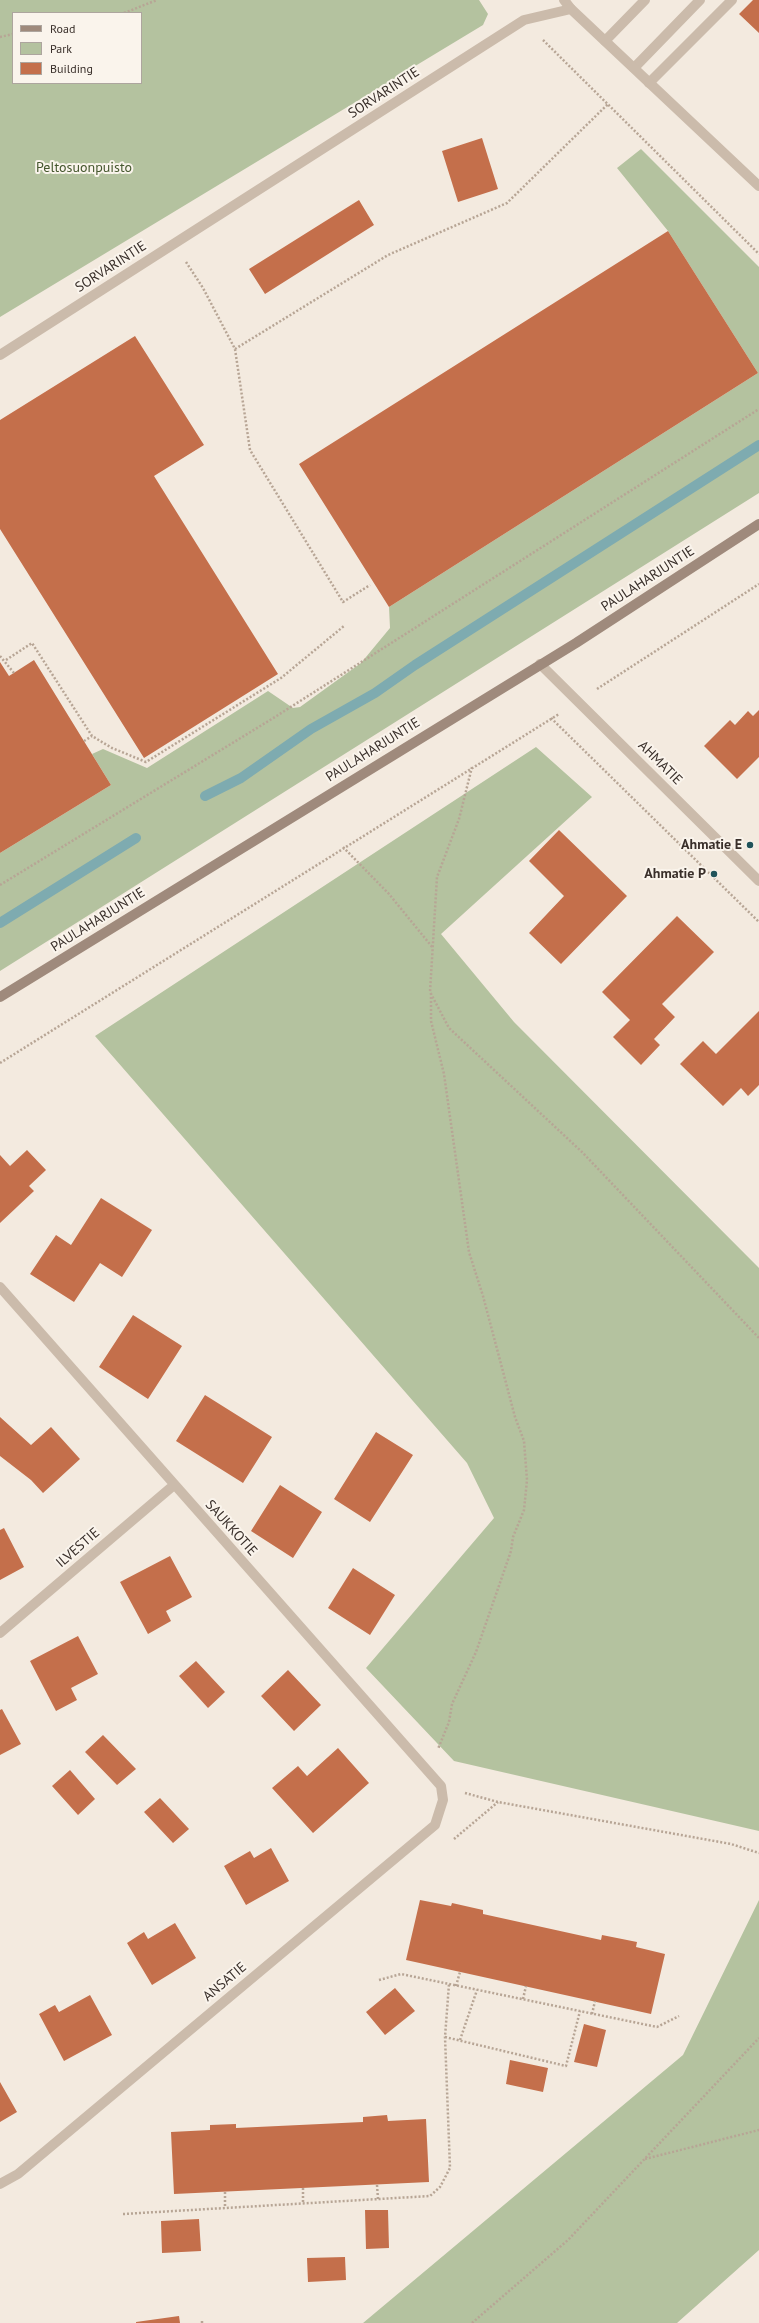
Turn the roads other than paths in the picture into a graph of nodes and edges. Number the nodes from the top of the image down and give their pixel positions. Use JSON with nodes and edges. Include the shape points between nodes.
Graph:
{"nodes":[{"id":1,"x":564,"y":0,"type":"edge"},
{"id":2,"x":644,"y":0,"type":"edge"},
{"id":3,"x":700,"y":0,"type":"edge"},
{"id":4,"x":732,"y":0,"type":"edge"},
{"id":5,"x":572,"y":9,"type":"junction"},
{"id":6,"x":605,"y":41,"type":"junction"},
{"id":7,"x":634,"y":68,"type":"junction"},
{"id":8,"x":650,"y":83,"type":"junction"},
{"id":9,"x":759,"y":186,"type":"edge"},
{"id":10,"x":0,"y":355,"type":"edge"},
{"id":11,"x":759,"y":524,"type":"edge"},
{"id":12,"x":540,"y":664,"type":"junction"},
{"id":13,"x":759,"y":881,"type":"edge"},
{"id":14,"x":0,"y":997,"type":"edge"},
{"id":15,"x":0,"y":1287,"type":"edge"},
{"id":16,"x":174,"y":1484,"type":"junction"},
{"id":17,"x":0,"y":1633,"type":"edge"},
{"id":18,"x":441,"y":1786,"type":"joint"},
{"id":19,"x":0,"y":2184,"type":"edge"}],
"edges":[{"from":1,"to":5,"type":"street"},
{"from":2,"to":6,"type":"street"},
{"from":3,"to":7,"type":"street"},
{"from":4,"to":8,"type":"street"},
{"from":5,"to":6,"type":"street"},
{"from":5,"to":10,"type":"street","name":"SORVARINTIE","via":[[524,20]]},
{"from":6,"to":7,"type":"street"},
{"from":7,"to":8,"type":"street"},
{"from":8,"to":9,"type":"street"},
{"from":11,"to":12,"type":"street","name":"PAULAHARJUNTIE"},
{"from":12,"to":13,"type":"street","name":"AHMATIE"},
{"from":12,"to":14,"type":"street","name":"PAULAHARJUNTIE"},
{"from":15,"to":16,"type":"street","name":"SAUKKOTIE"},
{"from":16,"to":17,"type":"street","name":"ILVESTIE"},
{"from":16,"to":18,"type":"street","name":"SAUKKOTIE"},
{"from":18,"to":19,"type":"street","name":"ANSATIE","via":[[443,1800],[435,1825],[18,2174]]}]}
